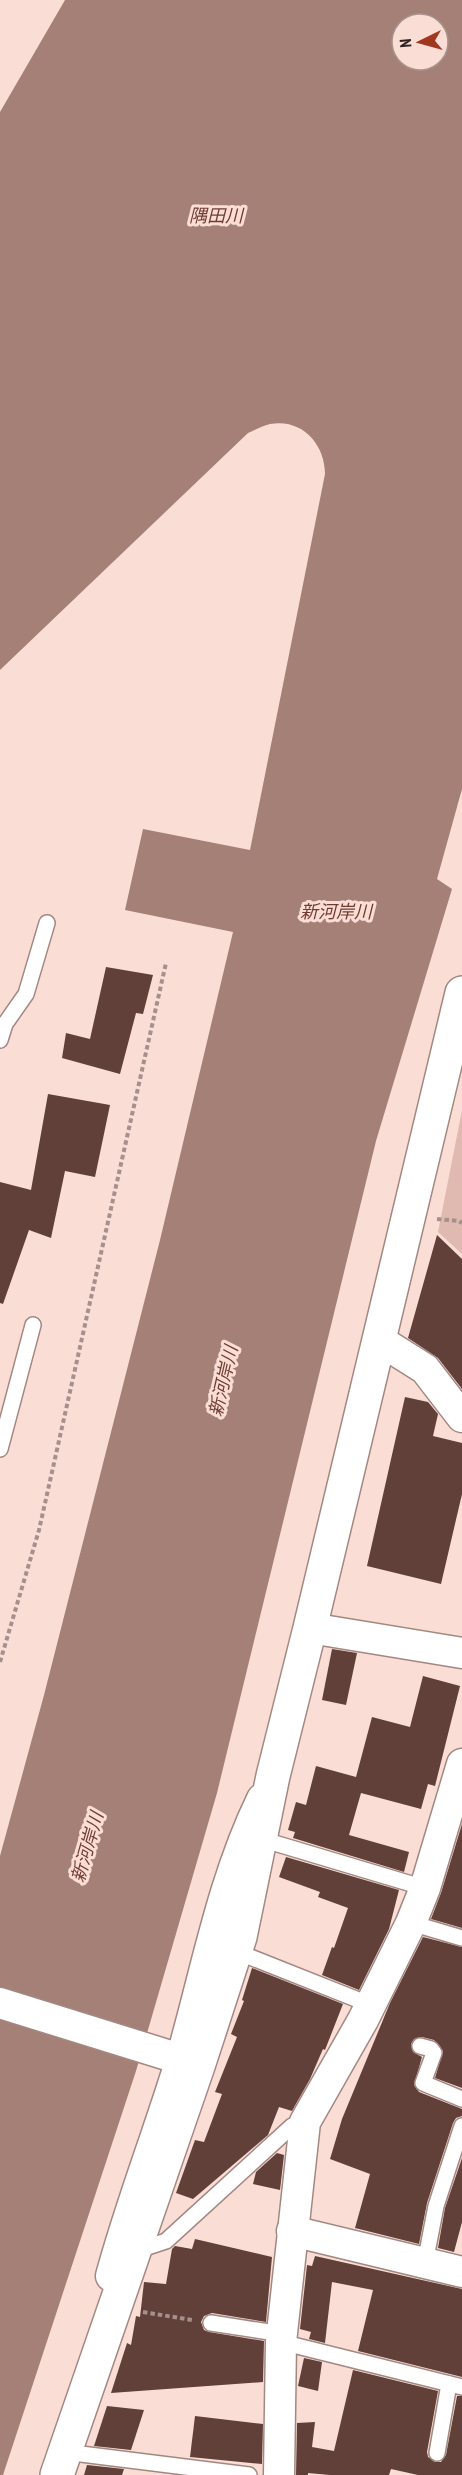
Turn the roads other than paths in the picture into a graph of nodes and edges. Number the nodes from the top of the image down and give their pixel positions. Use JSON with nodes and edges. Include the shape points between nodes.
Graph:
{"nodes":[{"id":1,"x":47,"y":923,"type":"dead end"},
{"id":2,"x":462,"y":993,"type":"edge"},
{"id":3,"x":0,"y":1040,"type":"edge"},
{"id":4,"x":456,"y":1045,"type":"edge"},
{"id":5,"x":33,"y":1325,"type":"dead end"},
{"id":6,"x":379,"y":1340,"type":"junction"},
{"id":7,"x":462,"y":1417,"type":"edge"},
{"id":8,"x":0,"y":1449,"type":"edge"},
{"id":9,"x":310,"y":1628,"type":"junction"},
{"id":10,"x":462,"y":1653,"type":"edge"},
{"id":11,"x":462,"y":1764,"type":"edge"},
{"id":12,"x":273,"y":1776,"type":"junction"},
{"id":13,"x":261,"y":1839,"type":"junction"},
{"id":14,"x":425,"y":1888,"type":"junction"},
{"id":15,"x":411,"y":1923,"type":"junction"},
{"id":16,"x":462,"y":1938,"type":"edge"},
{"id":17,"x":235,"y":1952,"type":"junction"},
{"id":18,"x":0,"y":2003,"type":"edge"},
{"id":19,"x":371,"y":2004,"type":"junction"},
{"id":20,"x":420,"y":2046,"type":"dead end"},
{"id":21,"x":180,"y":2059,"type":"junction"},
{"id":22,"x":462,"y":2099,"type":"edge"},
{"id":23,"x":305,"y":2122,"type":"junction"},
{"id":24,"x":462,"y":2126,"type":"edge"},
{"id":25,"x":292,"y":2231,"type":"junction"},
{"id":26,"x":133,"y":2252,"type":"junction"},
{"id":27,"x":425,"y":2263,"type":"junction"},
{"id":28,"x":462,"y":2272,"type":"edge"},
{"id":29,"x":211,"y":2323,"type":"road end"},
{"id":30,"x":281,"y":2338,"type":"junction"},
{"id":31,"x":456,"y":2385,"type":"edge"},
{"id":32,"x":80,"y":2404,"type":"junction"},
{"id":33,"x":437,"y":2453,"type":"dead end"},
{"id":34,"x":61,"y":2463,"type":"edge"},
{"id":35,"x":249,"y":2475,"type":"edge"},
{"id":36,"x":279,"y":2475,"type":"edge"}],
"edges":[{"from":1,"to":3,"type":"lane","via":[[26,994],[5,1024]]},
{"from":2,"to":4,"type":"street"},
{"from":4,"to":6,"type":"street"},
{"from":5,"to":8,"type":"lane"},
{"from":6,"to":7,"type":"street","via":[[425,1369]]},
{"from":6,"to":9,"type":"street"},
{"from":9,"to":10,"type":"street"},
{"from":9,"to":12,"type":"street"},
{"from":11,"to":14,"type":"street"},
{"from":12,"to":13,"type":"street"},
{"from":12,"to":21,"type":"street","via":[[244,1835]]},
{"from":13,"to":14,"type":"lane"},
{"from":13,"to":17,"type":"street"},
{"from":14,"to":15,"type":"street"},
{"from":15,"to":16,"type":"lane"},
{"from":15,"to":19,"type":"street"},
{"from":17,"to":19,"type":"lane"},
{"from":17,"to":26,"type":"street"},
{"from":18,"to":21,"type":"street"},
{"from":19,"to":23,"type":"street"},
{"from":20,"to":22,"type":"lane","via":[[434,2053],[423,2083]]},
{"from":21,"to":32,"type":"street","via":[[124,2230]]},
{"from":23,"to":25,"type":"street"},
{"from":23,"to":26,"type":"lane","via":[[292,2126],[166,2241]]},
{"from":24,"to":27,"type":"lane","via":[[436,2206]]},
{"from":25,"to":27,"type":"street"},
{"from":25,"to":30,"type":"street"},
{"from":26,"to":32,"type":"street"},
{"from":27,"to":28,"type":"street"},
{"from":29,"to":30,"type":"lane"},
{"from":30,"to":31,"type":"lane"},
{"from":30,"to":36,"type":"street"},
{"from":31,"to":33,"type":"lane"},
{"from":32,"to":34,"type":"street"},
{"from":34,"to":35,"type":"lane"}]}
